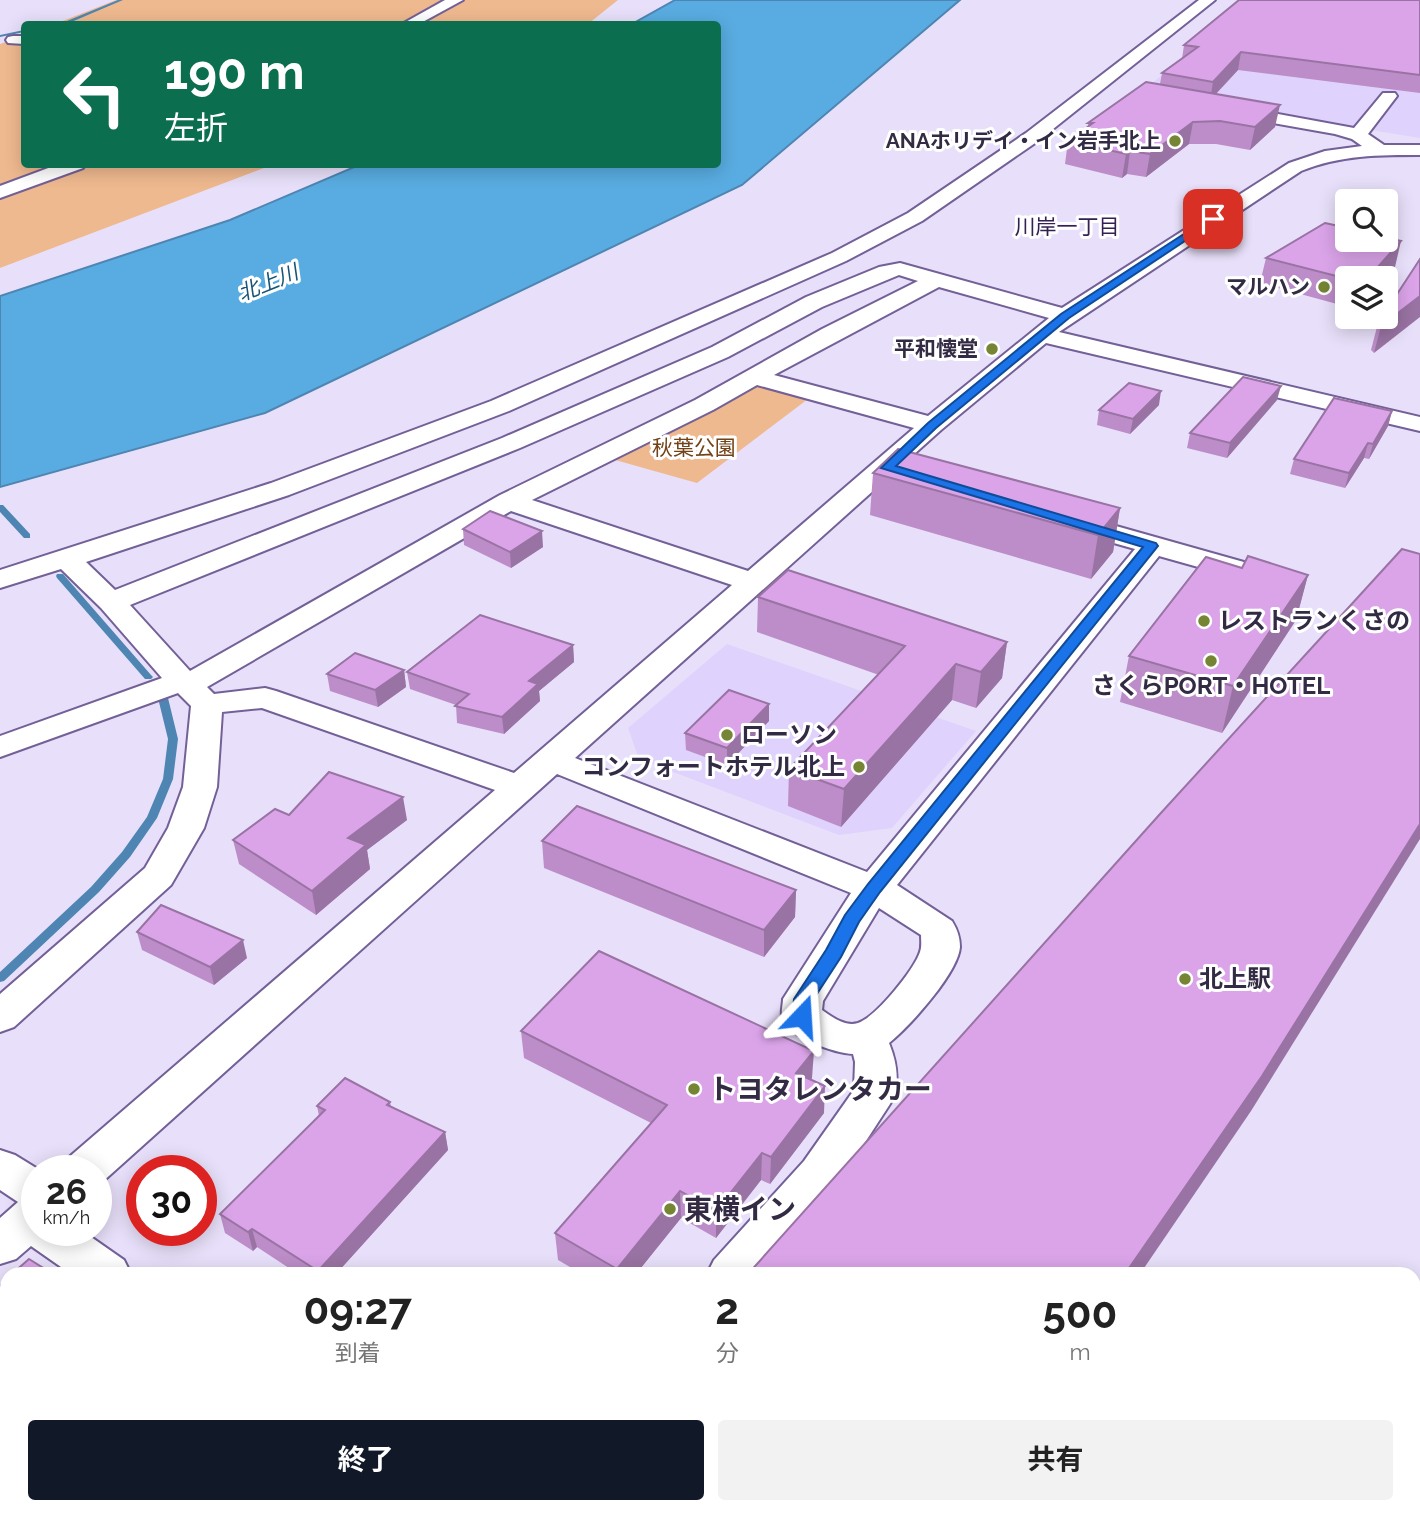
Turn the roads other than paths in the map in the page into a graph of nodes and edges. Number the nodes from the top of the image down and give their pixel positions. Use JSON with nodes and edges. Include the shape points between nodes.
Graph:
{"nodes":[{"id":1,"x":456,"y":0,"type":"edge"},
{"id":2,"x":1208,"y":0,"type":"edge"},
{"id":3,"x":415,"y":21,"type":"edge"},
{"id":4,"x":1389,"y":96,"type":"edge"},
{"id":5,"x":1215,"y":108,"type":"edge"},
{"id":6,"x":1090,"y":114,"type":"dead end"},
{"id":7,"x":1032,"y":137,"type":"junction"},
{"id":8,"x":1369,"y":142,"type":"junction"},
{"id":9,"x":1420,"y":150,"type":"edge"},
{"id":10,"x":66,"y":168,"type":"edge"},
{"id":11,"x":2,"y":170,"type":"edge"},
{"id":12,"x":41,"y":177,"type":"junction"},
{"id":13,"x":0,"y":192,"type":"edge"},
{"id":14,"x":936,"y":280,"type":"junction"},
{"id":15,"x":1065,"y":316,"type":"junction"},
{"id":16,"x":1042,"y":335,"type":"junction"},
{"id":17,"x":754,"y":377,"type":"junction"},
{"id":18,"x":1420,"y":424,"type":"edge"},
{"id":19,"x":932,"y":425,"type":"junction"},
{"id":20,"x":509,"y":501,"type":"junction"},
{"id":21,"x":1046,"y":514,"type":"edge"},
{"id":22,"x":1152,"y":546,"type":"junction"},
{"id":23,"x":67,"y":559,"type":"junction"},
{"id":24,"x":0,"y":579,"type":"edge"},
{"id":25,"x":1273,"y":579,"type":"edge"},
{"id":26,"x":754,"y":583,"type":"junction"},
{"id":27,"x":111,"y":602,"type":"junction"},
{"id":28,"x":207,"y":704,"type":"junction"},
{"id":29,"x":0,"y":747,"type":"edge"},
{"id":30,"x":551,"y":760,"type":"junction"},
{"id":31,"x":522,"y":788,"type":"junction"},
{"id":32,"x":874,"y":888,"type":"junction"},
{"id":33,"x":0,"y":1017,"type":"edge"},
{"id":34,"x":867,"y":1037,"type":"junction"},
{"id":35,"x":102,"y":1155,"type":"edge"},
{"id":36,"x":0,"y":1168,"type":"edge"},
{"id":37,"x":21,"y":1203,"type":"edge"},
{"id":38,"x":68,"y":1246,"type":"edge"},
{"id":39,"x":98,"y":1267,"type":"edge"},
{"id":40,"x":736,"y":1267,"type":"edge"}],
"edges":[{"from":1,"to":3,"type":"street"},
{"from":2,"to":7,"type":"street"},
{"from":4,"to":8,"type":"street"},
{"from":5,"to":8,"type":"street"},
{"from":6,"to":7,"type":"street"},
{"from":7,"to":23,"type":"street","via":[[915,217],[744,301],[500,406],[280,489]]},
{"from":8,"to":9,"type":"street"},
{"from":8,"to":15,"type":"street","via":[[1295,167]]},
{"from":10,"to":12,"type":"street"},
{"from":11,"to":12,"type":"street"},
{"from":12,"to":13,"type":"street"},
{"from":14,"to":15,"type":"street"},
{"from":14,"to":17,"type":"street"},
{"from":14,"to":27,"type":"street","via":[[900,269],[886,271],[814,302],[720,352],[511,443]]},
{"from":15,"to":16,"type":"street"},
{"from":16,"to":18,"type":"street"},
{"from":16,"to":19,"type":"street"},
{"from":17,"to":19,"type":"street"},
{"from":17,"to":20,"type":"street"},
{"from":19,"to":26,"type":"street","via":[[900,472]]},
{"from":20,"to":26,"type":"street"},
{"from":20,"to":28,"type":"street","via":[[187,685]]},
{"from":21,"to":22,"type":"street"},
{"from":22,"to":25,"type":"street"},
{"from":22,"to":32,"type":"street"},
{"from":23,"to":24,"type":"street"},
{"from":23,"to":27,"type":"street"},
{"from":26,"to":30,"type":"street"},
{"from":27,"to":29,"type":"street","via":[[182,681]]},
{"from":28,"to":31,"type":"street","via":[[265,698]]},
{"from":28,"to":33,"type":"street","via":[[200,787],[186,828],[158,876]]},
{"from":30,"to":31,"type":"street"},
{"from":30,"to":32,"type":"street"},
{"from":31,"to":35,"type":"street"},
{"from":32,"to":34,"type":"street","via":[[939,930],[941,949],[929,973],[897,1013]]},
{"from":32,"to":34,"type":"street","via":[[803,999],[802,1016],[841,1038]]},
{"from":34,"to":40,"type":"street","via":[[876,1062],[874,1093],[820,1174]]},
{"from":36,"to":37,"type":"street"},
{"from":38,"to":39,"type":"street"}]}
